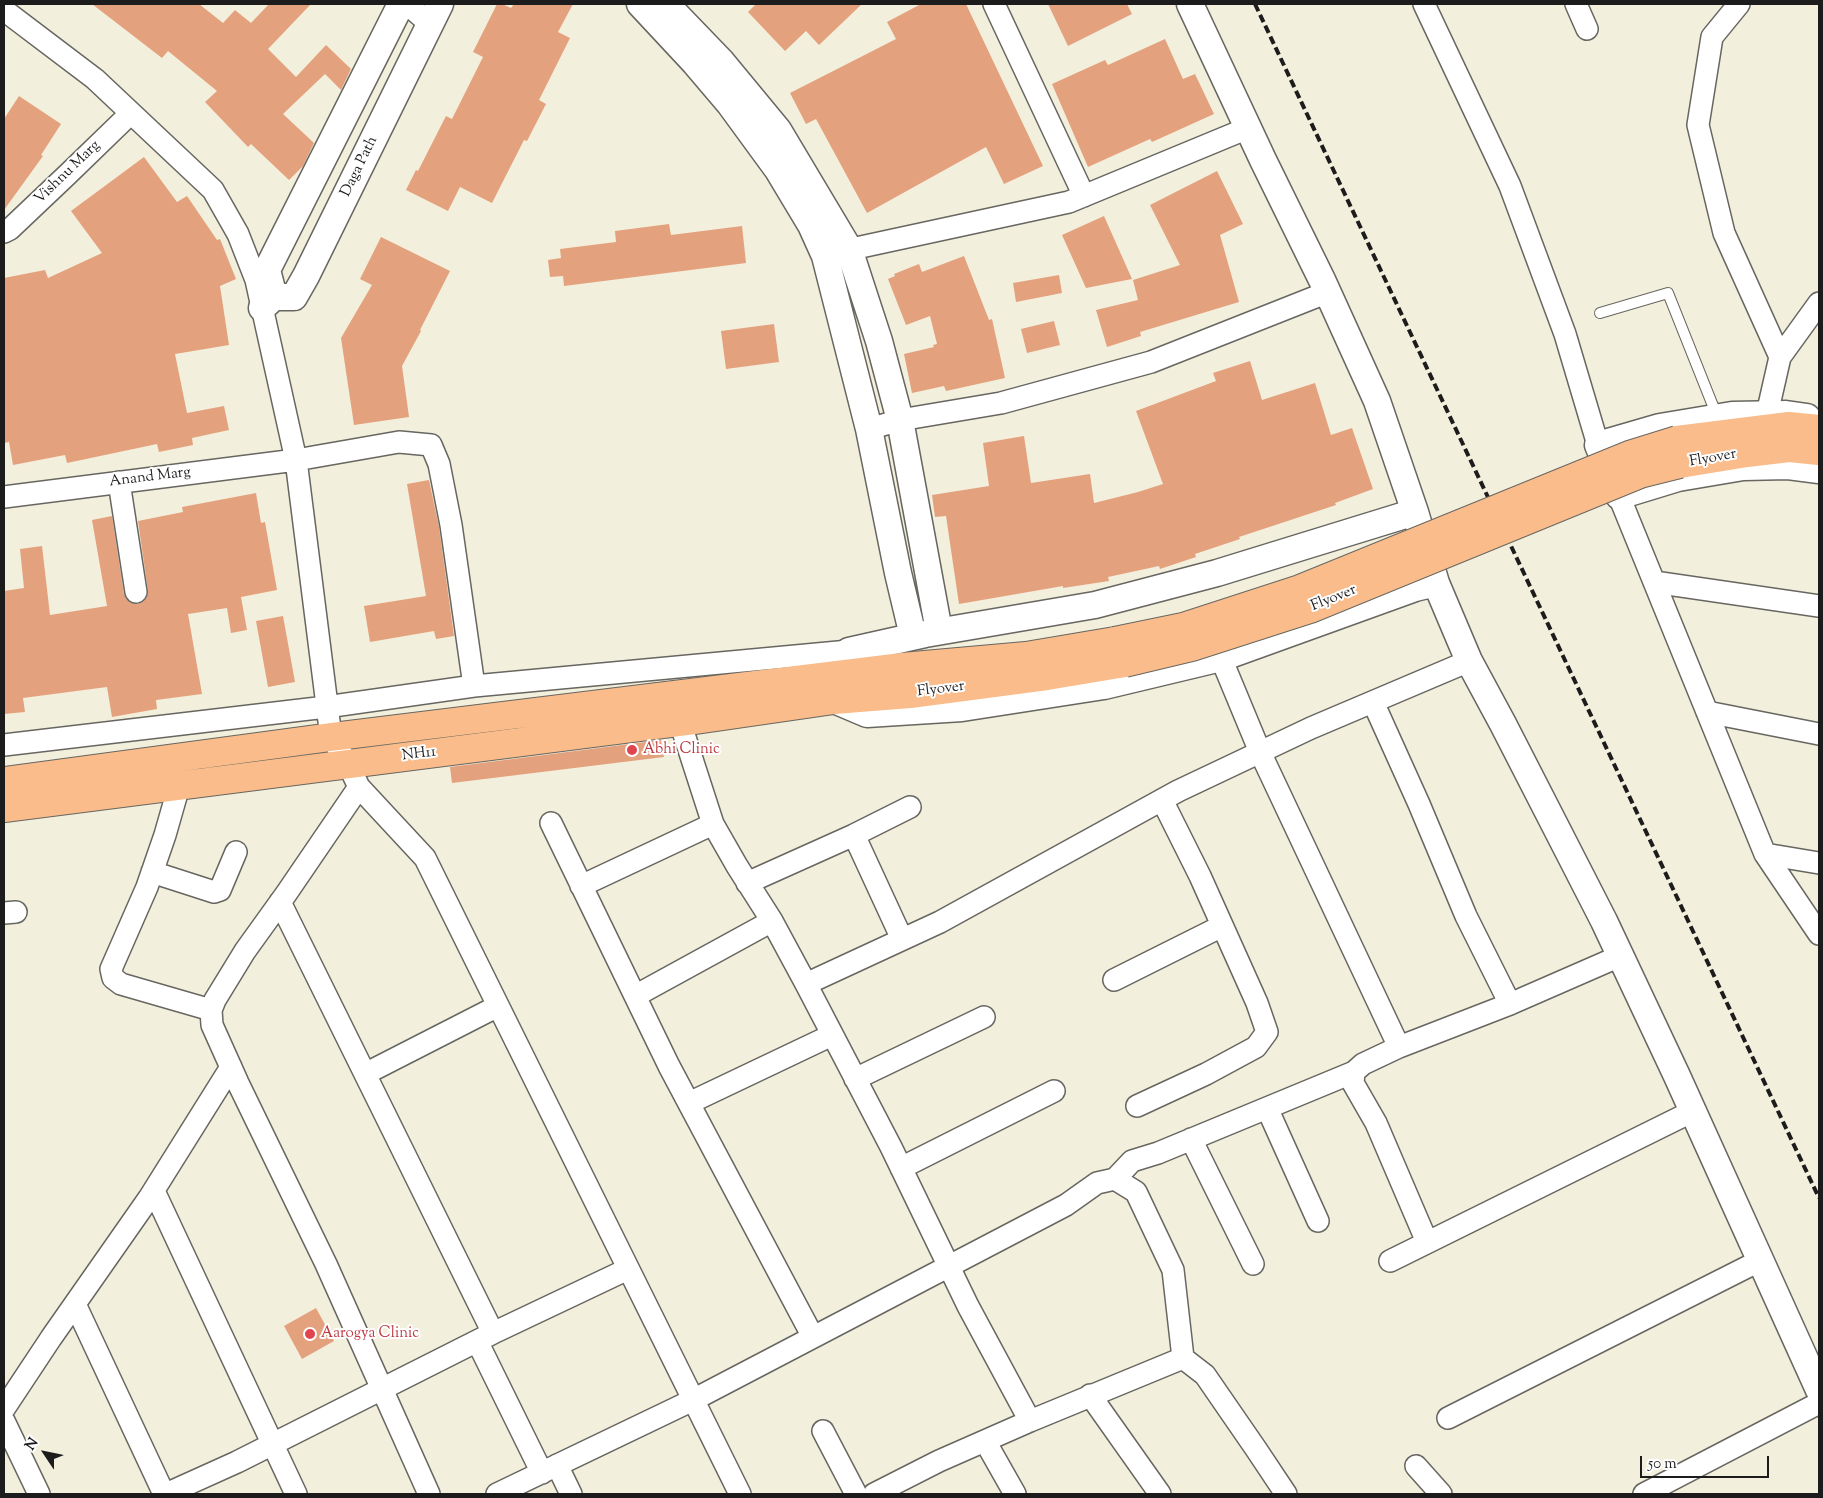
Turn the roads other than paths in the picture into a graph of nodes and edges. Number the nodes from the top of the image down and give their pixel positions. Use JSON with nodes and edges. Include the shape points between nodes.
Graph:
{"nodes":[{"id":1,"x":401,"y":4,"type":"edge"},
{"id":2,"x":407,"y":4,"type":"edge"},
{"id":3,"x":640,"y":4,"type":"edge"},
{"id":4,"x":666,"y":4,"type":"edge"},
{"id":5,"x":994,"y":4,"type":"edge"},
{"id":6,"x":1190,"y":4,"type":"edge"},
{"id":7,"x":1424,"y":4,"type":"edge"},
{"id":8,"x":1576,"y":4,"type":"edge"},
{"id":9,"x":1739,"y":4,"type":"edge"},
{"id":10,"x":4,"y":10,"type":"edge"},
{"id":11,"x":435,"y":14,"type":"edge"},
{"id":12,"x":1587,"y":29,"type":"dead end"},
{"id":13,"x":131,"y":113,"type":"junction"},
{"id":14,"x":1248,"y":128,"type":"junction"},
{"id":15,"x":1084,"y":196,"type":"junction"},
{"id":16,"x":4,"y":232,"type":"edge"},
{"id":17,"x":837,"y":252,"type":"junction"},
{"id":18,"x":1328,"y":292,"type":"junction"},
{"id":19,"x":268,"y":303,"type":"junction"},
{"id":20,"x":1819,"y":303,"type":"edge"},
{"id":21,"x":1600,"y":313,"type":"dead end"},
{"id":22,"x":1780,"y":357,"type":"junction"},
{"id":23,"x":1767,"y":414,"type":"junction"},
{"id":24,"x":1718,"y":417,"type":"junction"},
{"id":25,"x":1819,"y":418,"type":"edge"},
{"id":26,"x":900,"y":420,"type":"junction"},
{"id":27,"x":1661,"y":427,"type":"junction"},
{"id":28,"x":869,"y":429,"type":"junction"},
{"id":29,"x":1819,"y":429,"type":"edge"},
{"id":30,"x":1598,"y":445,"type":"junction"},
{"id":31,"x":1819,"y":450,"type":"edge"},
{"id":32,"x":296,"y":460,"type":"junction"},
{"id":33,"x":1819,"y":470,"type":"edge"},
{"id":34,"x":1678,"y":478,"type":"junction"},
{"id":35,"x":119,"y":482,"type":"junction"},
{"id":36,"x":1619,"y":496,"type":"junction"},
{"id":37,"x":4,"y":497,"type":"edge"},
{"id":38,"x":1415,"y":512,"type":"junction"},
{"id":39,"x":1654,"y":582,"type":"junction"},
{"id":40,"x":1436,"y":583,"type":"junction"},
{"id":41,"x":136,"y":592,"type":"dead end"},
{"id":42,"x":1819,"y":606,"type":"edge"},
{"id":43,"x":939,"y":631,"type":"junction"},
{"id":44,"x":913,"y":636,"type":"junction"},
{"id":45,"x":849,"y":651,"type":"junction"},
{"id":46,"x":1120,"y":652,"type":"junction"},
{"id":47,"x":1221,"y":658,"type":"junction"},
{"id":48,"x":1469,"y":661,"type":"junction"},
{"id":49,"x":474,"y":686,"type":"junction"},
{"id":50,"x":836,"y":688,"type":"junction"},
{"id":51,"x":1373,"y":702,"type":"junction"},
{"id":52,"x":326,"y":707,"type":"junction"},
{"id":53,"x":1707,"y":712,"type":"junction"},
{"id":54,"x":680,"y":722,"type":"junction"},
{"id":55,"x":1819,"y":734,"type":"edge"},
{"id":56,"x":331,"y":737,"type":"junction"},
{"id":57,"x":4,"y":745,"type":"edge"},
{"id":58,"x":1260,"y":752,"type":"junction"},
{"id":59,"x":353,"y":775,"type":"junction"},
{"id":60,"x":4,"y":781,"type":"edge"},
{"id":61,"x":180,"y":786,"type":"junction"},
{"id":62,"x":1162,"y":800,"type":"junction"},
{"id":63,"x":910,"y":807,"type":"dead end"},
{"id":64,"x":4,"y":808,"type":"edge"},
{"id":65,"x":551,"y":823,"type":"dead end"},
{"id":66,"x":713,"y":824,"type":"junction"},
{"id":67,"x":854,"y":835,"type":"junction"},
{"id":68,"x":236,"y":852,"type":"dead end"},
{"id":69,"x":1765,"y":854,"type":"junction"},
{"id":70,"x":1819,"y":863,"type":"edge"},
{"id":71,"x":152,"y":872,"type":"junction"},
{"id":72,"x":747,"y":882,"type":"junction"},
{"id":73,"x":581,"y":886,"type":"junction"},
{"id":74,"x":280,"y":902,"type":"junction"},
{"id":75,"x":772,"y":921,"type":"junction"},
{"id":76,"x":1222,"y":926,"type":"junction"},
{"id":77,"x":1819,"y":934,"type":"edge"},
{"id":78,"x":902,"y":940,"type":"junction"},
{"id":79,"x":1620,"y":956,"type":"junction"},
{"id":80,"x":1114,"y":980,"type":"dead end"},
{"id":81,"x":806,"y":984,"type":"junction"},
{"id":82,"x":635,"y":996,"type":"junction"},
{"id":83,"x":1510,"y":1004,"type":"junction"},
{"id":84,"x":498,"y":1006,"type":"junction"},
{"id":85,"x":211,"y":1010,"type":"junction"},
{"id":86,"x":984,"y":1017,"type":"dead end"},
{"id":87,"x":832,"y":1035,"type":"junction"},
{"id":88,"x":1399,"y":1047,"type":"junction"},
{"id":89,"x":231,"y":1067,"type":"junction"},
{"id":90,"x":1354,"y":1072,"type":"junction"},
{"id":91,"x":364,"y":1074,"type":"junction"},
{"id":92,"x":855,"y":1079,"type":"junction"},
{"id":93,"x":1054,"y":1091,"type":"dead end"},
{"id":94,"x":689,"y":1103,"type":"junction"},
{"id":95,"x":1138,"y":1106,"type":"dead end"},
{"id":96,"x":1267,"y":1108,"type":"junction"},
{"id":97,"x":1693,"y":1111,"type":"junction"},
{"id":98,"x":1191,"y":1139,"type":"junction"},
{"id":99,"x":901,"y":1168,"type":"junction"},
{"id":100,"x":1115,"y":1179,"type":"junction"},
{"id":101,"x":154,"y":1191,"type":"junction"},
{"id":102,"x":1318,"y":1221,"type":"dead end"},
{"id":103,"x":1427,"y":1242,"type":"junction"},
{"id":104,"x":1760,"y":1260,"type":"junction"},
{"id":105,"x":1390,"y":1261,"type":"dead end"},
{"id":106,"x":1253,"y":1264,"type":"dead end"},
{"id":107,"x":949,"y":1266,"type":"junction"},
{"id":108,"x":628,"y":1269,"type":"junction"},
{"id":109,"x":75,"y":1304,"type":"junction"},
{"id":110,"x":485,"y":1337,"type":"junction"},
{"id":111,"x":813,"y":1337,"type":"junction"},
{"id":112,"x":1183,"y":1358,"type":"junction"},
{"id":113,"x":382,"y":1389,"type":"junction"},
{"id":114,"x":1819,"y":1390,"type":"edge"},
{"id":115,"x":1090,"y":1395,"type":"junction"},
{"id":116,"x":693,"y":1400,"type":"junction"},
{"id":117,"x":1819,"y":1404,"type":"edge"},
{"id":118,"x":4,"y":1411,"type":"edge"},
{"id":119,"x":1448,"y":1418,"type":"dead end"},
{"id":120,"x":1030,"y":1421,"type":"junction"},
{"id":121,"x":823,"y":1431,"type":"dead end"},
{"id":122,"x":985,"y":1441,"type":"junction"},
{"id":123,"x":273,"y":1444,"type":"junction"},
{"id":124,"x":1416,"y":1466,"type":"dead end"},
{"id":125,"x":550,"y":1469,"type":"junction"},
{"id":126,"x":1282,"y":1493,"type":"edge"},
{"id":127,"x":39,"y":1494,"type":"edge"},
{"id":128,"x":168,"y":1494,"type":"edge"},
{"id":129,"x":296,"y":1494,"type":"edge"},
{"id":130,"x":429,"y":1494,"type":"edge"},
{"id":131,"x":497,"y":1494,"type":"edge"},
{"id":132,"x":572,"y":1494,"type":"edge"},
{"id":133,"x":740,"y":1494,"type":"edge"},
{"id":134,"x":856,"y":1494,"type":"edge"},
{"id":135,"x":874,"y":1494,"type":"edge"},
{"id":136,"x":1015,"y":1494,"type":"edge"},
{"id":137,"x":1160,"y":1494,"type":"edge"},
{"id":138,"x":1441,"y":1494,"type":"edge"},
{"id":139,"x":1644,"y":1494,"type":"edge"}],
"edges":[{"from":1,"to":19,"type":"street","via":[[267,270]]},
{"from":2,"to":11,"type":"street"},
{"from":3,"to":17,"type":"street","via":[[734,110],[778,170],[810,225]]},
{"from":4,"to":17,"type":"street","via":[[722,61],[778,130]]},
{"from":5,"to":15,"type":"street"},
{"from":6,"to":14,"type":"street"},
{"from":7,"to":30,"type":"street","via":[[1510,186],[1565,334]]},
{"from":8,"to":12,"type":"street"},
{"from":9,"to":22,"type":"street","via":[[1712,37],[1698,125],[1724,233]]},
{"from":10,"to":13,"type":"street","via":[[95,80]]},
{"from":11,"to":19,"type":"street","name":"Daga Path","via":[[294,297]]},
{"from":13,"to":16,"type":"street","name":"Vishnu Marg"},
{"from":13,"to":19,"type":"street","via":[[213,190],[238,234]]},
{"from":14,"to":15,"type":"street"},
{"from":14,"to":18,"type":"street"},
{"from":15,"to":17,"type":"street","via":[[1069,202]]},
{"from":17,"to":26,"type":"street","via":[[879,341]]},
{"from":17,"to":28,"type":"street"},
{"from":18,"to":26,"type":"street","via":[[1151,362],[1001,403]]},
{"from":18,"to":38,"type":"street","via":[[1377,401]]},
{"from":19,"to":32,"type":"street"},
{"from":20,"to":22,"type":"street"},
{"from":21,"to":24,"type":"lane","via":[[1668,293]]},
{"from":22,"to":23,"type":"street"},
{"from":23,"to":24,"type":"street"},
{"from":23,"to":25,"type":"street"},
{"from":24,"to":27,"type":"street"},
{"from":26,"to":28,"type":"street"},
{"from":26,"to":43,"type":"street"},
{"from":27,"to":30,"type":"street"},
{"from":27,"to":34,"type":"street"},
{"from":28,"to":44,"type":"street"},
{"from":29,"to":46,"type":"highway","name":"Flyover","bridge":true,"via":[[1789,426],[1677,440],[1641,451],[1300,589],[1183,627]]},
{"from":30,"to":36,"type":"street"},
{"from":31,"to":46,"type":"highway","name":"Flyover","bridge":true,"via":[[1789,448],[1747,453],[1640,474],[1310,609],[1192,647]]},
{"from":32,"to":35,"type":"street","name":"Anand Marg"},
{"from":32,"to":49,"type":"street","name":"Anand Marg","via":[[398,442],[431,445],[439,464],[451,525]]},
{"from":32,"to":52,"type":"street"},
{"from":33,"to":34,"type":"street","via":[[1788,466],[1742,467]]},
{"from":34,"to":36,"type":"street"},
{"from":35,"to":37,"type":"street","name":"Anand Marg"},
{"from":35,"to":41,"type":"street"},
{"from":36,"to":39,"type":"street"},
{"from":38,"to":40,"type":"street"},
{"from":38,"to":43,"type":"street","via":[[1217,573],[1095,605]]},
{"from":39,"to":42,"type":"street"},
{"from":39,"to":53,"type":"street"},
{"from":40,"to":47,"type":"street"},
{"from":40,"to":48,"type":"street"},
{"from":43,"to":44,"type":"street"},
{"from":44,"to":45,"type":"street"},
{"from":45,"to":49,"type":"street"},
{"from":45,"to":50,"type":"street"},
{"from":46,"to":50,"type":"highway","name":"Flyover","via":[[902,667]]},
{"from":47,"to":50,"type":"street","via":[[1104,686],[962,708],[867,714]]},
{"from":47,"to":58,"type":"street"},
{"from":48,"to":51,"type":"street"},
{"from":48,"to":79,"type":"street"},
{"from":49,"to":52,"type":"street"},
{"from":50,"to":54,"type":"highway","name":"NH11"},
{"from":50,"to":56,"type":"highway"},
{"from":51,"to":58,"type":"street"},
{"from":51,"to":83,"type":"street","via":[[1466,916]]},
{"from":52,"to":56,"type":"street"},
{"from":52,"to":57,"type":"street"},
{"from":53,"to":55,"type":"street"},
{"from":53,"to":69,"type":"street"},
{"from":54,"to":59,"type":"highway","name":"NH11"},
{"from":54,"to":66,"type":"street"},
{"from":56,"to":59,"type":"street"},
{"from":56,"to":60,"type":"highway"},
{"from":58,"to":62,"type":"street"},
{"from":58,"to":88,"type":"street"},
{"from":59,"to":61,"type":"highway","name":"NH11"},
{"from":59,"to":74,"type":"street"},
{"from":59,"to":84,"type":"street","via":[[424,858]]},
{"from":61,"to":64,"type":"highway","name":"NH11"},
{"from":61,"to":71,"type":"street"},
{"from":62,"to":76,"type":"street"},
{"from":62,"to":78,"type":"street"},
{"from":63,"to":67,"type":"street"},
{"from":65,"to":73,"type":"street"},
{"from":66,"to":72,"type":"street"},
{"from":66,"to":73,"type":"street"},
{"from":67,"to":72,"type":"street"},
{"from":67,"to":78,"type":"street"},
{"from":68,"to":71,"type":"street","via":[[220,890],[214,892]]},
{"from":69,"to":70,"type":"street"},
{"from":69,"to":77,"type":"street"},
{"from":71,"to":85,"type":"street","via":[[111,969],[113,978],[121,984]]},
{"from":72,"to":75,"type":"street"},
{"from":73,"to":82,"type":"street"},
{"from":74,"to":85,"type":"street","via":[[244,952]]},
{"from":74,"to":91,"type":"street"},
{"from":75,"to":81,"type":"street"},
{"from":75,"to":82,"type":"street"},
{"from":76,"to":80,"type":"street"},
{"from":76,"to":95,"type":"street","via":[[1267,1032],[1256,1047]]},
{"from":78,"to":81,"type":"street"},
{"from":79,"to":83,"type":"street"},
{"from":79,"to":97,"type":"street"},
{"from":81,"to":87,"type":"street"},
{"from":82,"to":94,"type":"street"},
{"from":83,"to":88,"type":"street"},
{"from":84,"to":91,"type":"street"},
{"from":84,"to":108,"type":"street"},
{"from":85,"to":89,"type":"street","via":[[212,1026]]},
{"from":86,"to":92,"type":"street"},
{"from":87,"to":92,"type":"street"},
{"from":87,"to":94,"type":"street"},
{"from":88,"to":90,"type":"street","via":[[1363,1064]]},
{"from":89,"to":101,"type":"street"},
{"from":89,"to":113,"type":"street"},
{"from":90,"to":96,"type":"street"},
{"from":90,"to":103,"type":"street","via":[[1353,1083],[1376,1123]]},
{"from":91,"to":110,"type":"street"},
{"from":92,"to":99,"type":"street"},
{"from":93,"to":99,"type":"street"},
{"from":94,"to":111,"type":"street"},
{"from":96,"to":98,"type":"street"},
{"from":96,"to":102,"type":"street"},
{"from":97,"to":103,"type":"street"},
{"from":97,"to":104,"type":"street"},
{"from":98,"to":100,"type":"street","via":[[1132,1162]]},
{"from":98,"to":106,"type":"street"},
{"from":99,"to":107,"type":"street"},
{"from":100,"to":107,"type":"street","via":[[1097,1184]]},
{"from":100,"to":112,"type":"street","via":[[1136,1192],[1173,1270]]},
{"from":101,"to":109,"type":"street"},
{"from":101,"to":123,"type":"street"},
{"from":103,"to":105,"type":"street"},
{"from":104,"to":114,"type":"street"},
{"from":104,"to":119,"type":"street"},
{"from":107,"to":111,"type":"street"},
{"from":107,"to":120,"type":"street"},
{"from":108,"to":110,"type":"street"},
{"from":108,"to":116,"type":"street"},
{"from":109,"to":118,"type":"street"},
{"from":109,"to":128,"type":"street"},
{"from":110,"to":113,"type":"street"},
{"from":110,"to":125,"type":"street"},
{"from":111,"to":116,"type":"street"},
{"from":112,"to":115,"type":"street"},
{"from":112,"to":126,"type":"street","via":[[1205,1375]]},
{"from":113,"to":123,"type":"street"},
{"from":113,"to":130,"type":"street"},
{"from":115,"to":120,"type":"street"},
{"from":115,"to":137,"type":"street"},
{"from":116,"to":125,"type":"street"},
{"from":116,"to":133,"type":"street"},
{"from":117,"to":139,"type":"street"},
{"from":118,"to":127,"type":"street"},
{"from":120,"to":122,"type":"street"},
{"from":121,"to":134,"type":"street"},
{"from":122,"to":135,"type":"street"},
{"from":122,"to":136,"type":"street"},
{"from":123,"to":128,"type":"street"},
{"from":123,"to":129,"type":"street"},
{"from":124,"to":138,"type":"street"},
{"from":125,"to":131,"type":"street"},
{"from":125,"to":132,"type":"street"}]}
